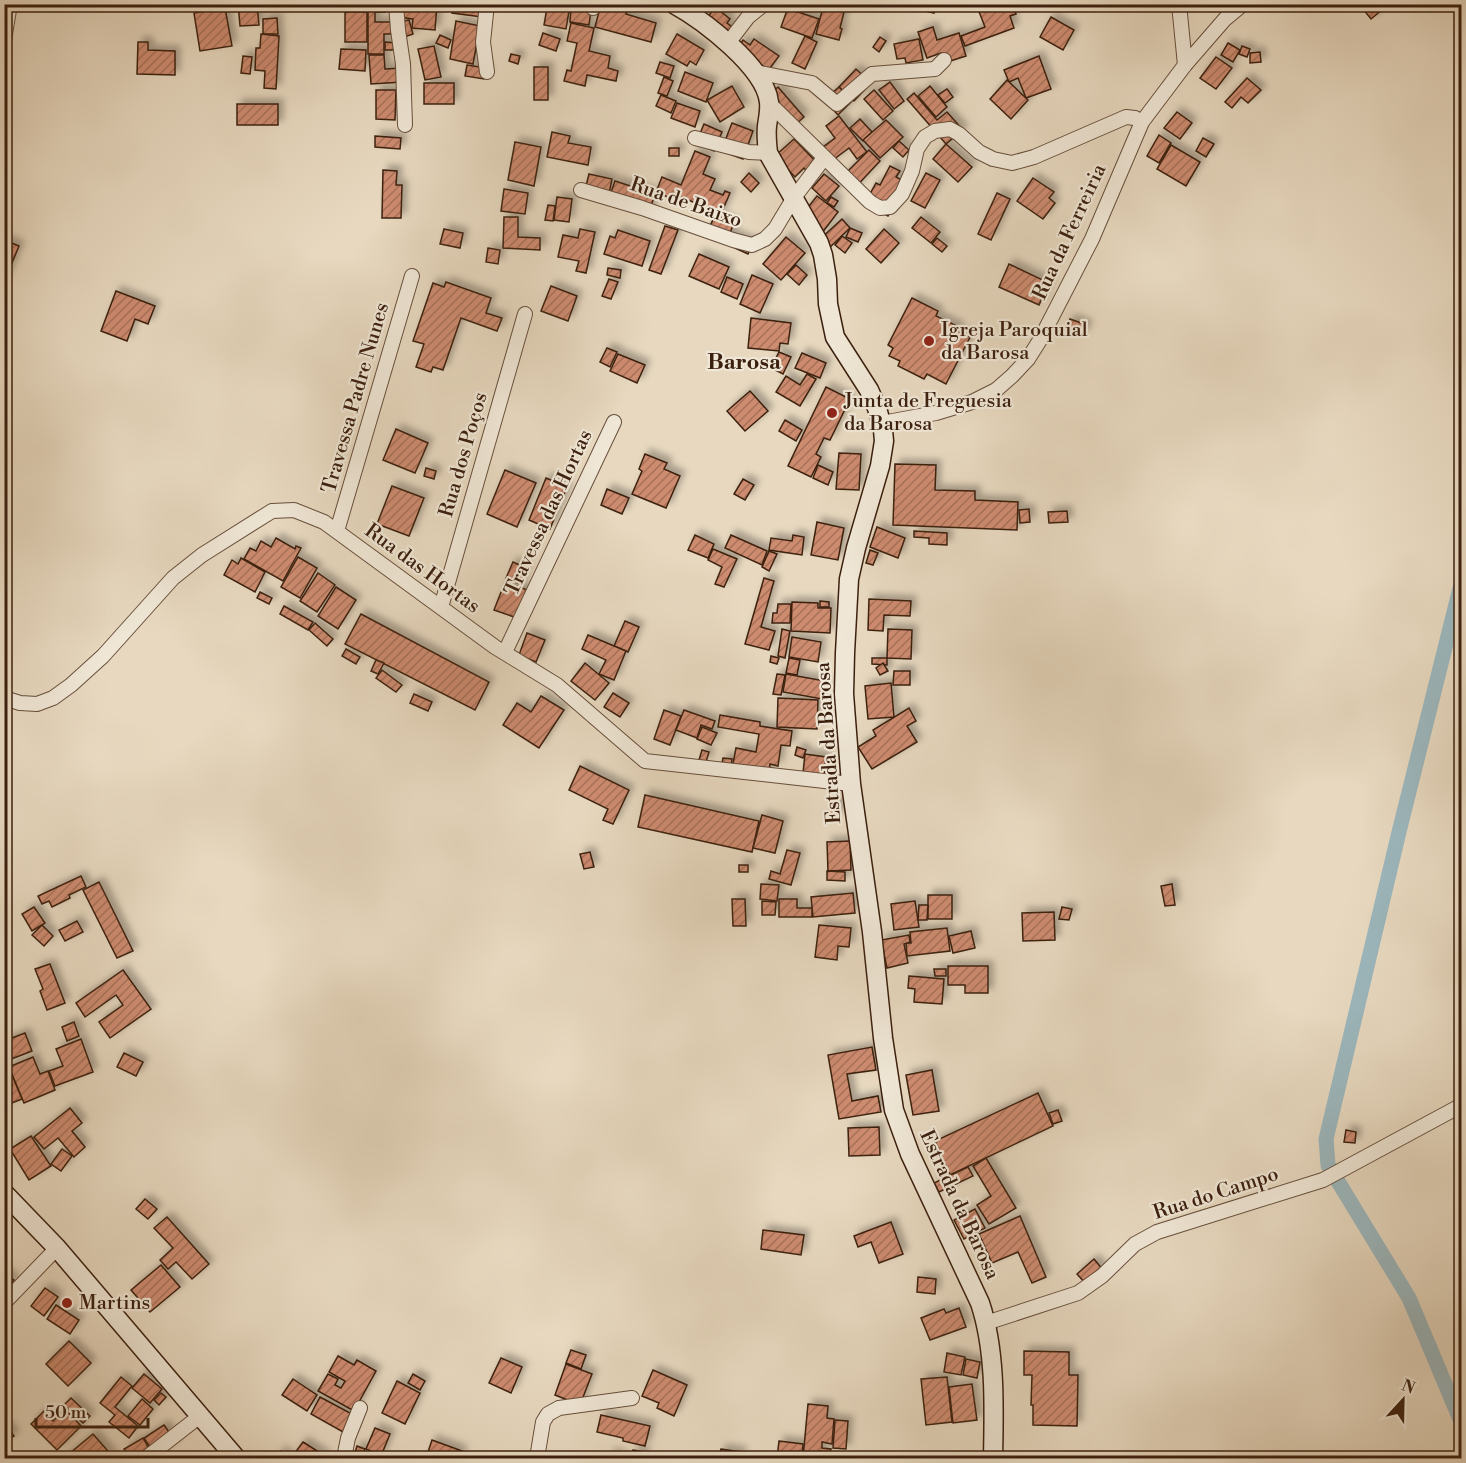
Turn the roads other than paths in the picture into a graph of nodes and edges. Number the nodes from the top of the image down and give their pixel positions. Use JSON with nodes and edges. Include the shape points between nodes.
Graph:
{"nodes":[{"id":1,"x":10,"y":4,"type":"edge"},
{"id":2,"x":396,"y":4,"type":"edge"},
{"id":3,"x":487,"y":4,"type":"edge"},
{"id":4,"x":764,"y":4,"type":"edge"},
{"id":5,"x":1179,"y":4,"type":"edge"},
{"id":6,"x":1243,"y":4,"type":"edge"},
{"id":7,"x":675,"y":5,"type":"edge"},
{"id":8,"x":4,"y":40,"type":"edge"},
{"id":9,"x":728,"y":43,"type":"junction"},
{"id":10,"x":944,"y":60,"type":"dead end"},
{"id":11,"x":1185,"y":65,"type":"junction"},
{"id":12,"x":486,"y":72,"type":"dead end"},
{"id":13,"x":755,"y":72,"type":"junction"},
{"id":14,"x":770,"y":104,"type":"junction"},
{"id":15,"x":1142,"y":122,"type":"junction"},
{"id":16,"x":405,"y":125,"type":"dead end"},
{"id":17,"x":695,"y":138,"type":"dead end"},
{"id":18,"x":768,"y":153,"type":"junction"},
{"id":19,"x":824,"y":158,"type":"junction"},
{"id":20,"x":581,"y":190,"type":"dead end"},
{"id":21,"x":793,"y":199,"type":"junction"},
{"id":22,"x":412,"y":276,"type":"dead end"},
{"id":23,"x":525,"y":314,"type":"dead end"},
{"id":24,"x":614,"y":422,"type":"dead end"},
{"id":25,"x":882,"y":423,"type":"junction"},
{"id":26,"x":337,"y":531,"type":"junction"},
{"id":27,"x":441,"y":607,"type":"junction"},
{"id":28,"x":504,"y":652,"type":"junction"},
{"id":29,"x":4,"y":698,"type":"edge"},
{"id":30,"x":851,"y":784,"type":"junction"},
{"id":31,"x":1461,"y":1105,"type":"edge"},
{"id":32,"x":4,"y":1193,"type":"edge"},
{"id":33,"x":57,"y":1248,"type":"junction"},
{"id":34,"x":4,"y":1304,"type":"edge"},
{"id":35,"x":986,"y":1323,"type":"junction"},
{"id":36,"x":632,"y":1398,"type":"dead end"},
{"id":37,"x":360,"y":1408,"type":"dead end"},
{"id":38,"x":200,"y":1416,"type":"junction"},
{"id":39,"x":146,"y":1458,"type":"edge"},
{"id":40,"x":236,"y":1458,"type":"edge"},
{"id":41,"x":344,"y":1458,"type":"edge"},
{"id":42,"x":537,"y":1458,"type":"edge"},
{"id":43,"x":993,"y":1458,"type":"edge"}],
"edges":[{"from":1,"to":8,"type":"street"},
{"from":2,"to":16,"type":"street"},
{"from":3,"to":12,"type":"street","via":[[483,42]]},
{"from":4,"to":9,"type":"street","via":[[747,17]]},
{"from":5,"to":11,"type":"street"},
{"from":6,"to":11,"type":"street","name":"Rua da Ferreiria"},
{"from":7,"to":9,"type":"street","name":"Estrada da Barosa"},
{"from":9,"to":13,"type":"street","name":"Estrada da Barosa"},
{"from":10,"to":13,"type":"street","via":[[935,69],[872,74],[837,104],[812,83]]},
{"from":11,"to":15,"type":"street","name":"Rua da Ferreiria"},
{"from":13,"to":14,"type":"street","name":"Estrada da Barosa"},
{"from":14,"to":18,"type":"street","name":"Estrada da Barosa"},
{"from":14,"to":19,"type":"street"},
{"from":15,"to":19,"type":"street","via":[[1126,117],[1034,158],[1012,163],[980,152],[950,129],[935,131],[917,149],[902,194],[890,207],[870,202]]},
{"from":15,"to":25,"type":"street","name":"Rua da Ferreiria","via":[[1092,238],[1028,359],[996,390],[972,402]]},
{"from":17,"to":18,"type":"street"},
{"from":18,"to":21,"type":"street","name":"Estrada da Barosa"},
{"from":19,"to":21,"type":"street"},
{"from":20,"to":21,"type":"street","name":"Rua de Baixo","via":[[752,245],[775,229]]},
{"from":21,"to":25,"type":"street","name":"Estrada da Barosa","via":[[823,255],[835,338],[869,390]]},
{"from":22,"to":26,"type":"street","name":"Travessa Padre Nunes"},
{"from":23,"to":27,"type":"street","name":"Rua dos Poços"},
{"from":24,"to":28,"type":"street","name":"Travessa das Hortas"},
{"from":25,"to":30,"type":"street","name":"Estrada da Barosa","via":[[880,466],[849,579],[844,694]]},
{"from":26,"to":27,"type":"street","name":"Rua das Hortas"},
{"from":26,"to":29,"type":"street","name":"Rua das Hortas","via":[[294,510],[272,512],[202,555],[173,578],[103,656],[53,698],[38,704],[20,704]]},
{"from":27,"to":28,"type":"street","name":"Rua das Hortas"},
{"from":28,"to":30,"type":"street","name":"Rua das Hortas","via":[[557,685],[645,761]]},
{"from":30,"to":35,"type":"street","name":"Estrada da Barosa","via":[[894,1110]]},
{"from":31,"to":35,"type":"street","name":"Rua do Campo","via":[[1323,1180],[1157,1233],[1135,1245],[1078,1293]]},
{"from":32,"to":33,"type":"street"},
{"from":33,"to":34,"type":"street"},
{"from":33,"to":38,"type":"street"},
{"from":35,"to":43,"type":"street","name":"Estrada da Barosa","via":[[992,1377]]},
{"from":36,"to":42,"type":"street","via":[[560,1408],[548,1414]]},
{"from":37,"to":41,"type":"street"},
{"from":38,"to":39,"type":"street"},
{"from":38,"to":40,"type":"street"}]}
